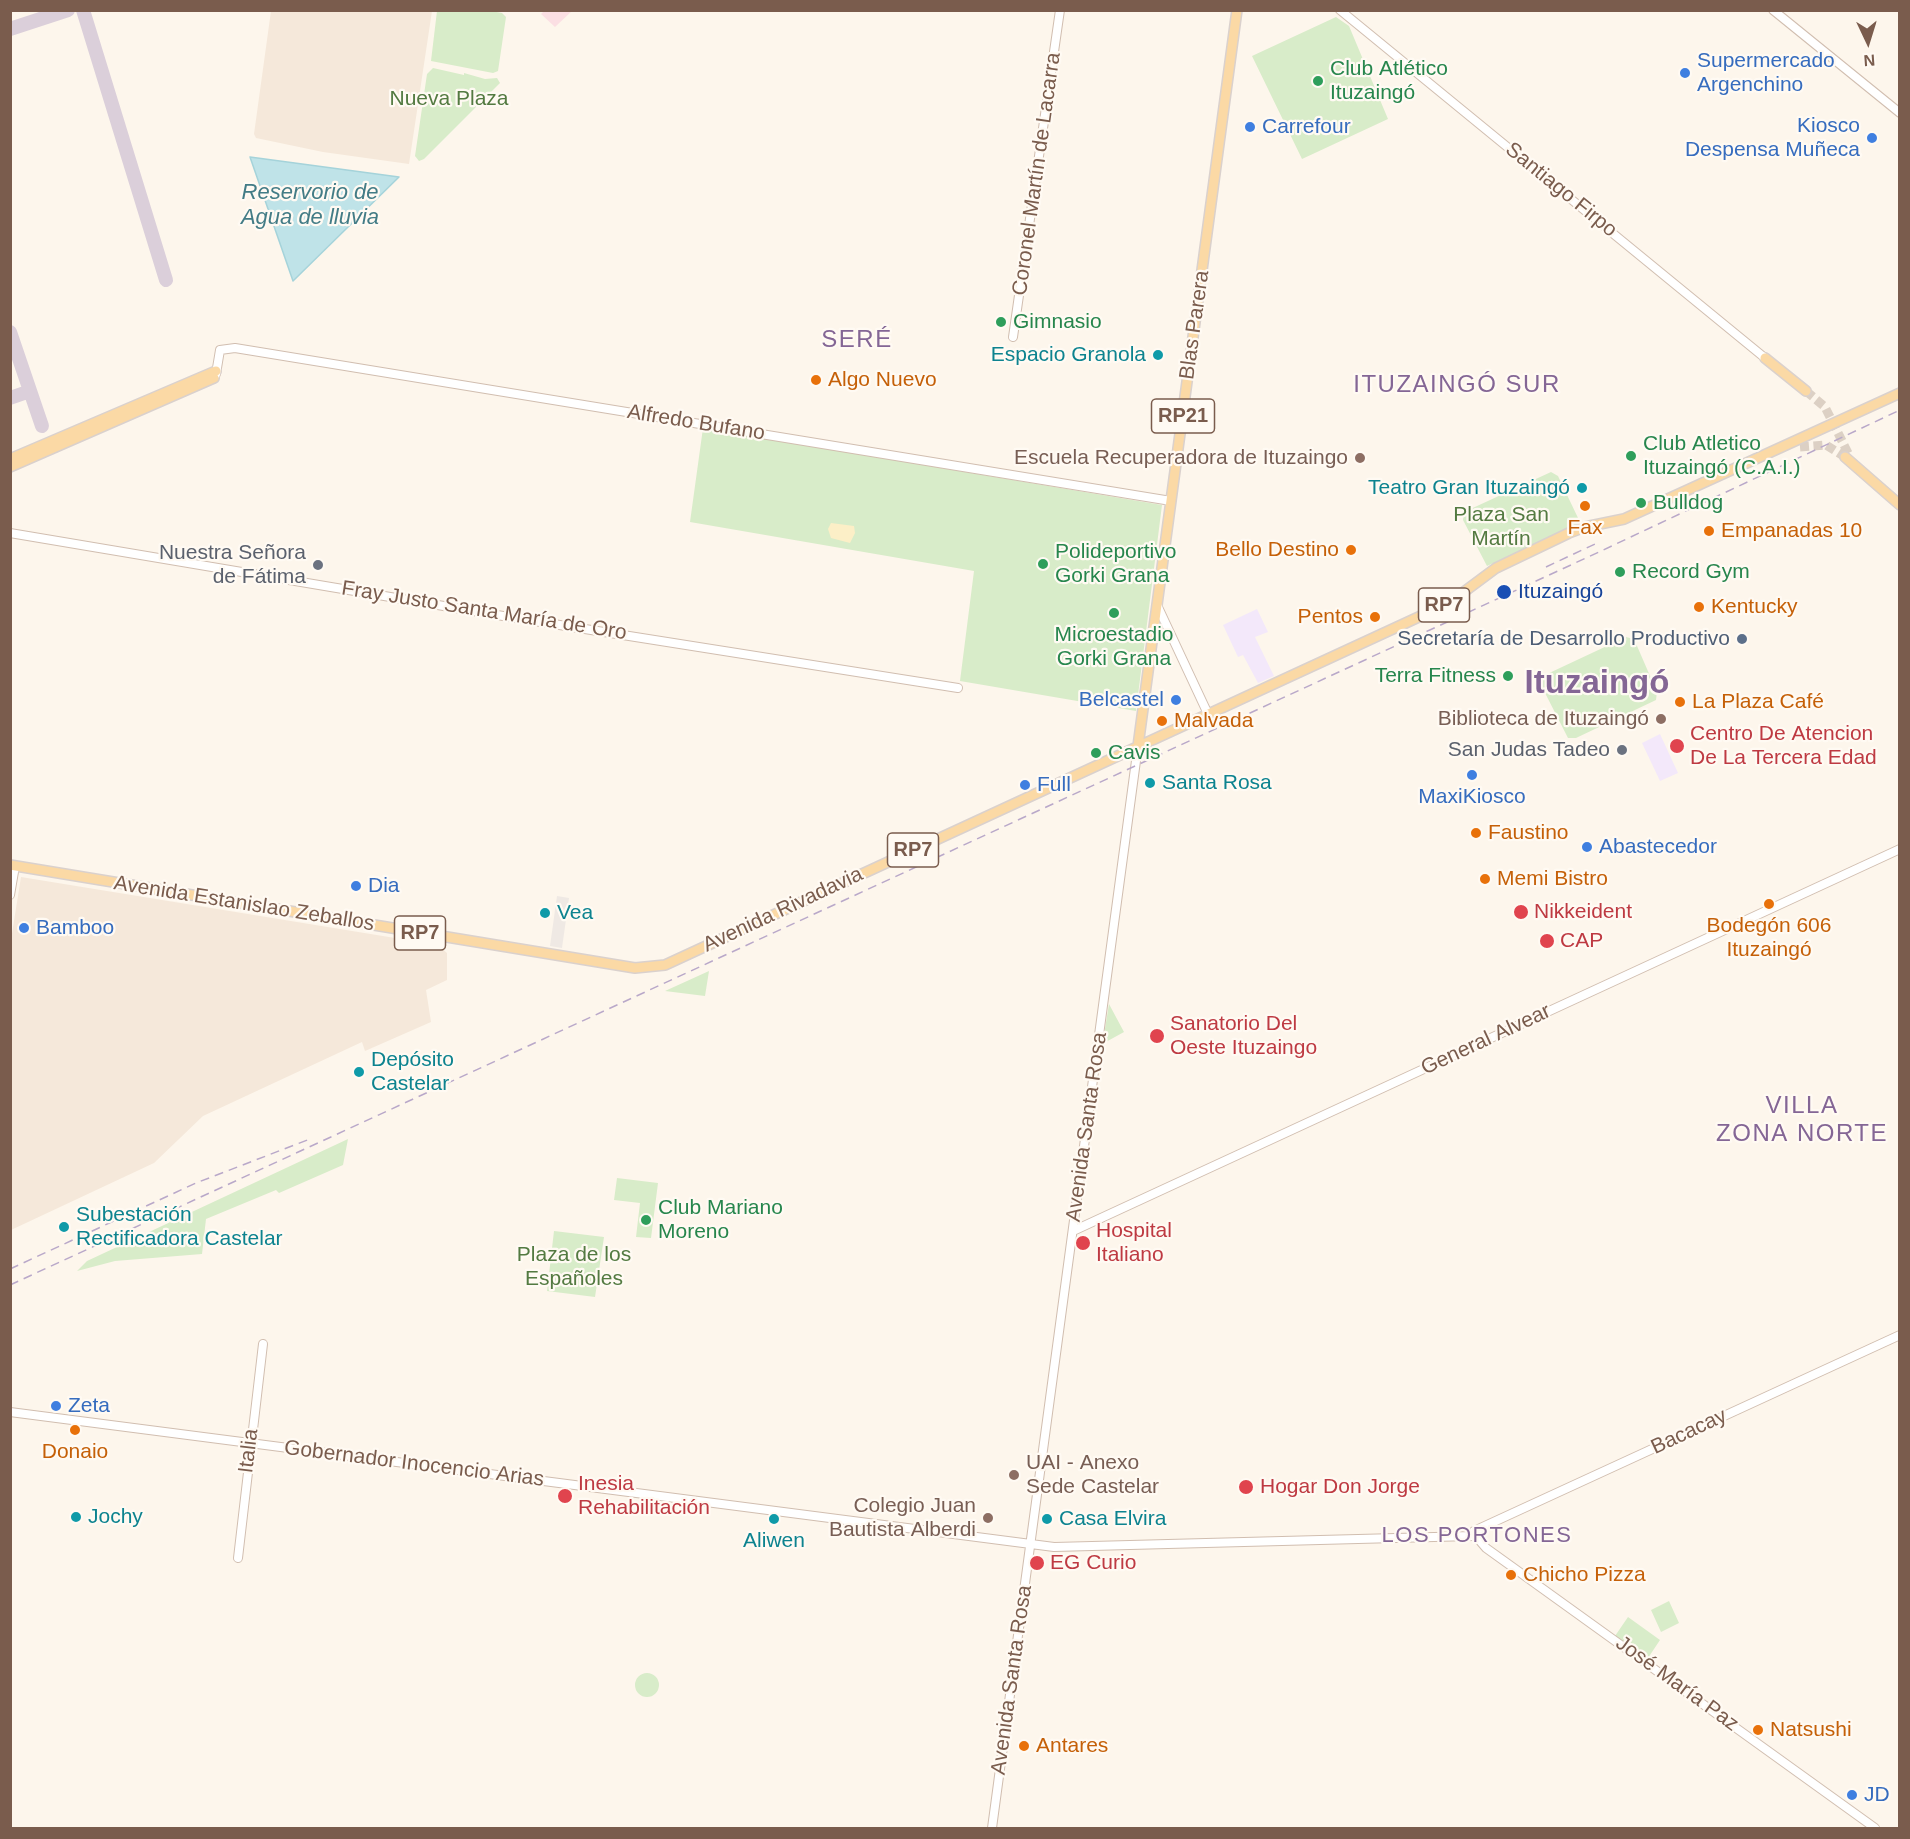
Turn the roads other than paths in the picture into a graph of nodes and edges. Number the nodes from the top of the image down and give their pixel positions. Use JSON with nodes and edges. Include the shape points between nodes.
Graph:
{"nodes":[{"id":1,"x":1060,"y":10,"type":"edge"},
{"id":2,"x":1237,"y":10,"type":"edge"},
{"id":3,"x":1340,"y":10,"type":"edge"},
{"id":4,"x":1773,"y":10,"type":"edge"},
{"id":5,"x":1899,"y":113,"type":"edge"},
{"id":6,"x":1013,"y":337,"type":"dead end"},
{"id":7,"x":1765,"y":358,"type":"joint"},
{"id":8,"x":215,"y":374,"type":"junction"},
{"id":9,"x":1806,"y":391,"type":"tunnel mouth"},
{"id":10,"x":1899,"y":393,"type":"edge"},
{"id":11,"x":1800,"y":447,"type":"tunnel mouth"},
{"id":12,"x":10,"y":459,"type":"edge"},
{"id":13,"x":10,"y":467,"type":"edge"},
{"id":14,"x":1714,"y":479,"type":"junction"},
{"id":15,"x":1899,"y":496,"type":"edge"},
{"id":16,"x":1171,"y":501,"type":"junction"},
{"id":17,"x":1899,"y":505,"type":"edge"},
{"id":18,"x":10,"y":533,"type":"edge"},
{"id":19,"x":1157,"y":604,"type":"junction"},
{"id":20,"x":958,"y":688,"type":"dead end"},
{"id":21,"x":1208,"y":714,"type":"junction"},
{"id":22,"x":1138,"y":746,"type":"junction"},
{"id":23,"x":1899,"y":849,"type":"edge"},
{"id":24,"x":13,"y":865,"type":"edge"},
{"id":25,"x":10,"y":895,"type":"edge"},
{"id":26,"x":656,"y":968,"type":"joint"},
{"id":27,"x":1073,"y":1231,"type":"junction"},
{"id":28,"x":1899,"y":1335,"type":"edge"},
{"id":29,"x":263,"y":1344,"type":"dead end"},
{"id":30,"x":10,"y":1412,"type":"edge"},
{"id":31,"x":250,"y":1443,"type":"junction"},
{"id":32,"x":1475,"y":1533,"type":"junction"},
{"id":33,"x":1031,"y":1544,"type":"junction"},
{"id":34,"x":238,"y":1558,"type":"dead end"},
{"id":35,"x":992,"y":1828,"type":"edge"},
{"id":36,"x":1875,"y":1828,"type":"edge"}],
"edges":[{"from":1,"to":6,"type":"street","name":"Coronel Martín de Lacarra"},
{"from":2,"to":16,"type":"main road","name":"Blas Parera","number":"RP21"},
{"from":3,"to":7,"type":"street","name":"Santiago Firpo"},
{"from":4,"to":5,"type":"street"},
{"from":7,"to":9,"type":"main road","name":"Santiago Firpo"},
{"from":8,"to":12,"type":"main road"},
{"from":8,"to":13,"type":"main road"},
{"from":8,"to":16,"type":"street","name":"Alfredo Bufano","via":[[220,350],[235,348]]},
{"from":10,"to":14,"type":"main road","number":"RP7"},
{"from":11,"to":14,"type":"main road","via":[[1733,476]]},
{"from":14,"to":21,"type":"main road","number":"RP7","via":[[1624,519],[1579,529],[1544,545],[1496,568],[1449,603]]},
{"from":15,"to":17,"type":"main road","via":[[1847,456]]},
{"from":16,"to":19,"type":"main road","name":"Blas Parera","number":"RP21"},
{"from":18,"to":20,"type":"street","name":"Fray Justo Santa María de Oro"},
{"from":19,"to":21,"type":"street"},
{"from":19,"to":22,"type":"main road","name":"Blas Parera","number":"RP21"},
{"from":21,"to":22,"type":"main road","number":"RP7"},
{"from":22,"to":26,"type":"main road","name":"Avenida Rivadavia","number":"RP7"},
{"from":22,"to":27,"type":"street","name":"Avenida Santa Rosa"},
{"from":23,"to":27,"type":"street","name":"General Alvear"},
{"from":24,"to":25,"type":"street"},
{"from":24,"to":26,"type":"main road","name":"Avenida Estanislao Zeballos","number":"RP7","via":[[635,968]]},
{"from":27,"to":33,"type":"street","name":"Avenida Santa Rosa"},
{"from":28,"to":32,"type":"street","name":"Bacacay"},
{"from":29,"to":31,"type":"street","name":"Italia"},
{"from":30,"to":31,"type":"street","name":"Gobernador Inocencio Arias"},
{"from":31,"to":33,"type":"street","name":"Gobernador Inocencio Arias"},
{"from":31,"to":34,"type":"street","name":"Italia"},
{"from":32,"to":33,"type":"street","via":[[1065,1548]]},
{"from":32,"to":36,"type":"street","name":"José María Paz","via":[[1483,1536],[1480,1541],[1486,1548]]},
{"from":33,"to":35,"type":"street","name":"Avenida Santa Rosa"}]}
